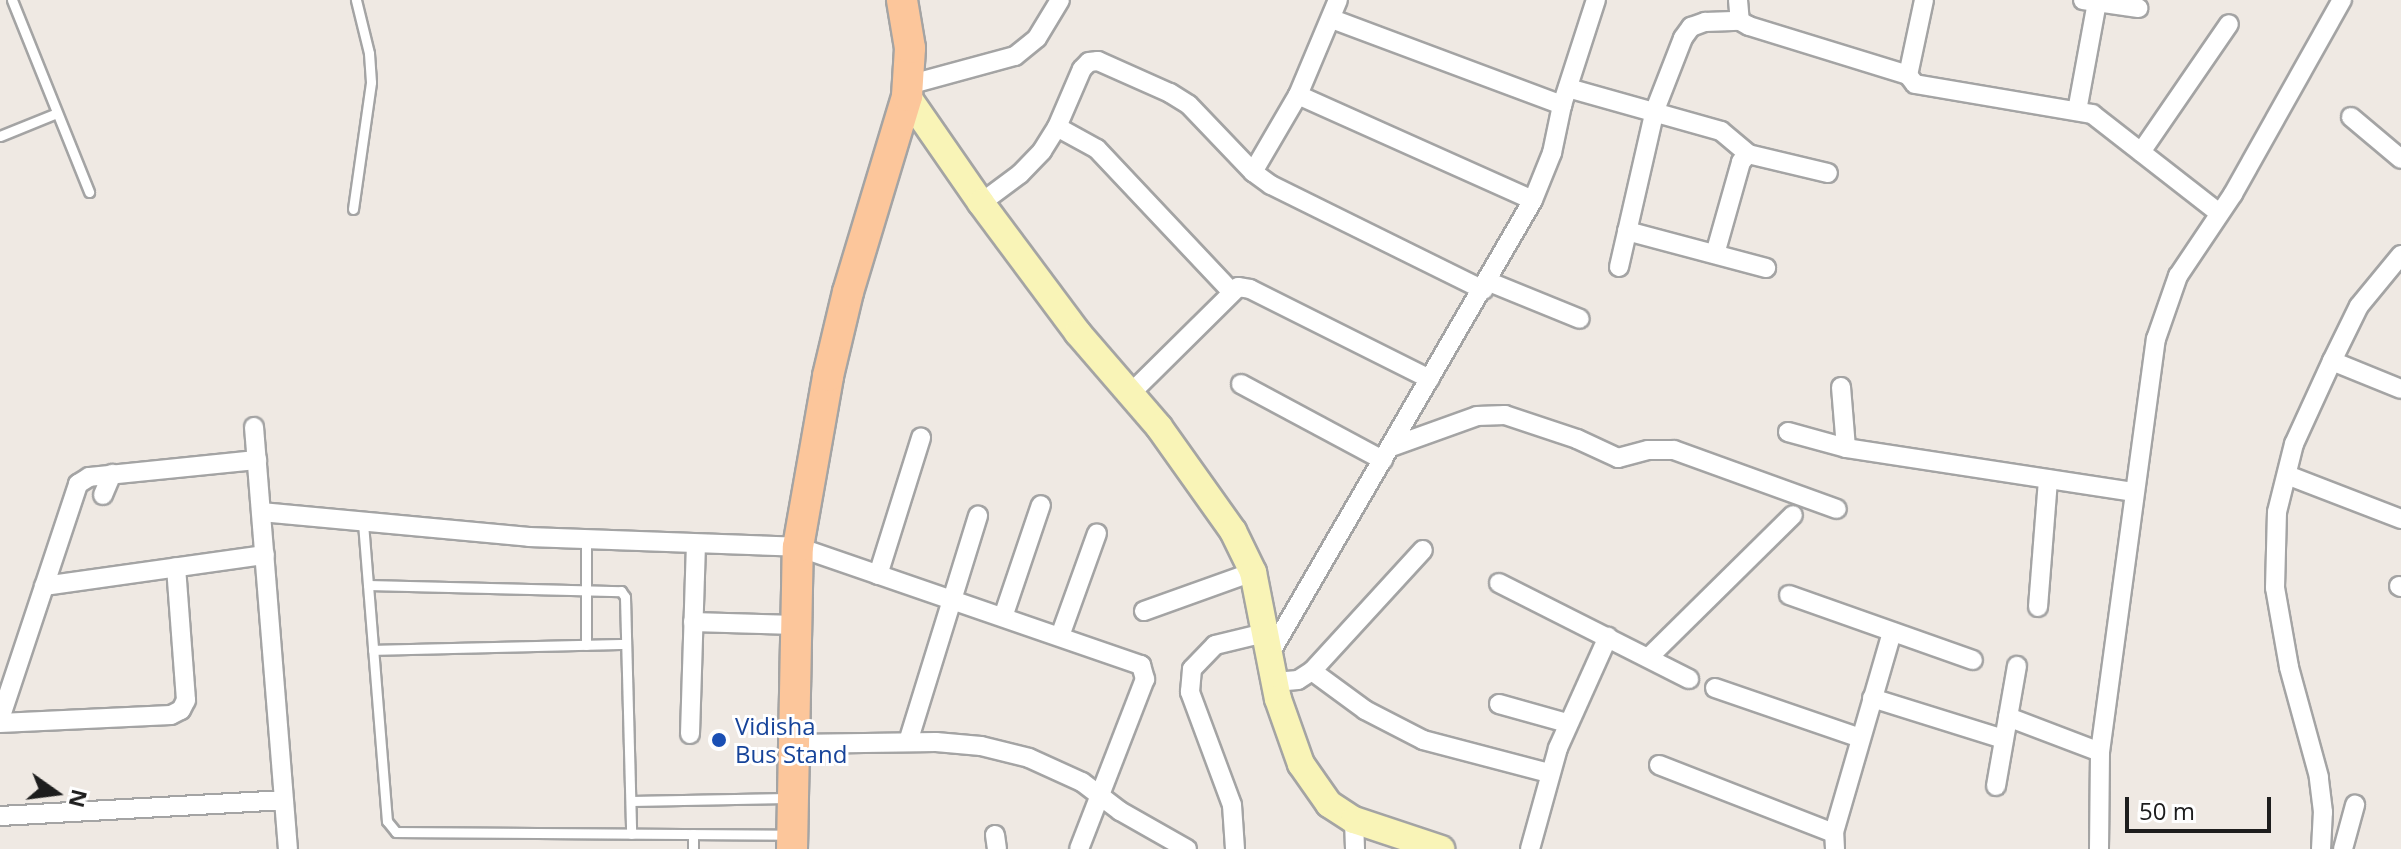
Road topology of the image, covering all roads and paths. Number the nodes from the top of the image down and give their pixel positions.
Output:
1 (12, 0) edge
2 (356, 0) edge
3 (902, 0) edge
4 (1060, 0) edge
5 (1338, 0) edge
6 (1596, 0) edge
7 (1738, 0) edge
8 (1924, 0) edge
9 (2342, 0) edge
10 (2090, 1) edge
11 (2138, 8) dead end
12 (1332, 19) junction
13 (1740, 21) junction
14 (2229, 24) dead end
15 (1908, 75) junction
16 (907, 91) junction
17 (1298, 95) junction
18 (1565, 97) junction
19 (1655, 110) junction
20 (2077, 111) junction
21 (57, 113) junction
22 (2351, 117) dead end
23 (1057, 127) junction
24 (0, 136) edge
25 (2141, 152) junction
26 (1748, 154) junction
27 (2401, 159) edge
28 (1253, 172) junction
29 (1828, 173) dead end
30 (89, 192) dead end
31 (1533, 200) junction
32 (981, 203) junction
33 (353, 209) dead end
34 (2218, 212) junction
35 (1627, 231) junction
36 (1715, 254) junction
37 (2401, 255) edge
38 (1619, 267) dead end
39 (1766, 268) dead end
40 (1485, 286) junction
41 (1231, 291) junction
42 (1580, 319) dead end
43 (2332, 361) junction
44 (1430, 379) junction
45 (1241, 384) dead end
46 (1841, 387) dead end
47 (2401, 389) edge
48 (1130, 394) junction
49 (254, 427) dead end
50 (1788, 432) dead end
51 (921, 438) dead end
52 (1846, 448) junction
53 (1387, 454) junction
54 (257, 460) junction
55 (112, 474) junction
56 (2287, 475) junction
57 (2048, 479) junction
58 (2134, 492) junction
59 (103, 495) dead end
60 (1041, 505) dead end
61 (1837, 509) dead end
62 (261, 512) junction
63 (1793, 515) dead end
64 (978, 516) dead end
65 (2401, 519) edge
66 (363, 523) junction
67 (1097, 533) dead end
68 (586, 540) junction
69 (696, 545) junction
70 (798, 547) junction
71 (1423, 550) dead end
72 (265, 555) junction
73 (176, 567) junction
74 (1253, 572) junction
75 (878, 575) junction
76 (1499, 583) dead end
77 (368, 585) junction
78 (44, 586) junction
79 (586, 587) junction
80 (1789, 595) dead end
81 (950, 599) junction
82 (2038, 607) dead end
83 (1144, 611) dead end
84 (1003, 617) junction
85 (693, 622) junction
86 (795, 625) junction
87 (1892, 632) junction
88 (1060, 636) junction
89 (1608, 637) junction
90 (626, 644) junction
91 (1267, 644) junction
92 (586, 645) junction
93 (373, 650) junction
94 (1649, 657) junction
95 (1973, 660) dead end
96 (2017, 666) dead end
97 (8, 669) edge
98 (1312, 671) junction
99 (1689, 679) dead end
100 (1275, 682) junction
101 (1715, 688) dead end
102 (1872, 698) junction
103 (1499, 704) dead end
104 (2008, 717) junction
105 (0, 721) edge
106 (1567, 723) junction
107 (690, 734) dead end
108 (1860, 738) junction
109 (2004, 739) junction
110 (908, 742) junction
111 (793, 744) junction
112 (2100, 752) junction
113 (1659, 765) dead end
114 (1549, 773) junction
115 (1996, 786) dead end
116 (1102, 797) junction
117 (793, 798) junction
118 (284, 800) junction
119 (631, 801) junction
120 (2355, 805) dead end
121 (0, 816) edge
122 (1354, 820) junction
123 (631, 834) junction
124 (693, 834) junction
125 (1834, 841) edge
126 (792, 842) edge
127 (288, 849) edge
128 (693, 849) edge
129 (1079, 849) edge
130 (1187, 849) edge
131 (1235, 849) edge
132 (1355, 849) edge
133 (1441, 849) edge
134 (1530, 849) edge
135 (2099, 849) edge
136 (2321, 849) edge
137 (2343, 849) edge

1 - 21 lane
2 - 33 lane
3 - 16 main road
4 - 16 street
5 - 12 street
6 - 18 street
7 - 13 street
8 - 15 street
9 - 34 street
10 - 11 street
10 - 20 street
12 - 17 street
12 - 18 street
13 - 15 street
13 - 19 street
14 - 25 street
15 - 20 street
16 - 32 main road
16 - 70 main road
17 - 28 street
17 - 31 street
18 - 19 street
18 - 31 street
19 - 26 street
19 - 35 street
20 - 25 street
21 - 24 lane
21 - 30 lane
22 - 27 street
23 - 28 street
23 - 32 street
23 - 41 street
25 - 34 street
26 - 29 street
26 - 36 street
28 - 40 street
31 - 40 street
32 - 48 main road
34 - 58 street
35 - 36 street
35 - 38 street
36 - 39 street
37 - 43 street
40 - 42 street
40 - 44 street
41 - 44 street
41 - 48 street
43 - 47 street
43 - 56 street
44 - 53 street
45 - 53 street
46 - 52 street
48 - 74 main road
49 - 54 street
50 - 52 street
51 - 75 street
52 - 57 street
53 - 61 street
53 - 91 street
54 - 55 street
54 - 62 street
55 - 59 street
55 - 78 street
56 - 65 street
56 - 136 street
57 - 58 street
57 - 82 street
58 - 112 street
60 - 84 street
62 - 66 street
62 - 72 street
63 - 94 street
64 - 81 street
66 - 68 street
66 - 77 lane
67 - 88 street
68 - 69 street
68 - 79 lane
69 - 70 street
69 - 85 street
70 - 75 street
70 - 86 main road
71 - 98 street
72 - 73 street
72 - 118 street
73 - 78 street
73 - 105 street
74 - 83 street
74 - 91 main road
75 - 81 street
76 - 89 street
77 - 79 lane
77 - 93 lane
78 - 97 street
79 - 90 lane
79 - 92 lane
80 - 87 street
81 - 84 street
81 - 110 street
84 - 88 street
85 - 86 street
85 - 107 street
86 - 111 main road
87 - 95 street
87 - 102 street
88 - 116 street
89 - 94 street
89 - 106 street
90 - 92 lane
90 - 119 lane
91 - 100 main road
91 - 131 street
92 - 93 lane
93 - 123 lane
94 - 99 street
96 - 104 street
97 - 105 street
98 - 100 street
98 - 114 street
100 - 122 main road
101 - 108 street
102 - 108 street
102 - 109 street
103 - 106 street
104 - 109 street
104 - 112 street
106 - 114 street
108 - 125 street
109 - 115 street
110 - 111 street
110 - 116 street
111 - 117 main road
112 - 135 street
113 - 125 street
114 - 134 street
116 - 129 street
116 - 130 street
117 - 119 lane
117 - 126 main road
118 - 121 street
118 - 127 street
119 - 123 lane
120 - 137 street
122 - 132 street
122 - 133 main road
123 - 124 lane
124 - 126 lane
124 - 128 lane

